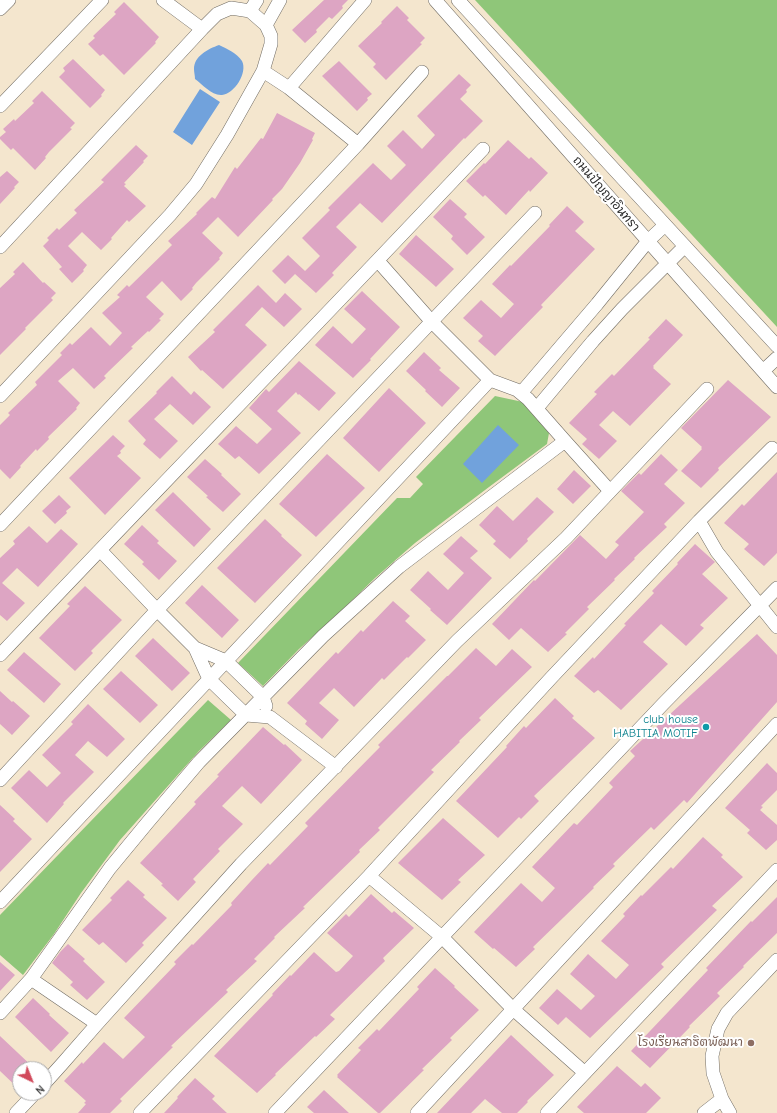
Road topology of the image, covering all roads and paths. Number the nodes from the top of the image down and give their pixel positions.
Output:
1 (9, 0) edge
2 (102, 0) edge
3 (163, 0) edge
4 (280, 0) edge
5 (365, 0) edge
6 (435, 0) edge
7 (458, 0) edge
8 (253, 6) edge
9 (0, 9) edge
10 (266, 25) junction
11 (202, 28) junction
12 (263, 71) junction
13 (422, 72) dead end
14 (289, 88) junction
15 (0, 106) edge
16 (358, 144) junction
17 (483, 149) dead end
18 (535, 213) dead end
19 (665, 225) junction
20 (648, 241) junction
21 (685, 246) junction
22 (0, 247) edge
23 (378, 261) junction
24 (667, 263) junction
25 (432, 322) junction
26 (576, 328) junction
27 (593, 341) junction
28 (777, 346) edge
29 (777, 358) edge
30 (763, 371) junction
31 (490, 380) junction
32 (776, 383) edge
33 (707, 389) dead end
34 (521, 393) junction
35 (0, 396) edge
36 (537, 408) junction
37 (565, 441) junction
38 (772, 448) dead end
39 (610, 491) junction
40 (699, 521) junction
41 (0, 525) edge
42 (100, 550) junction
43 (777, 588) edge
44 (760, 605) junction
45 (157, 610) junction
46 (777, 627) edge
47 (195, 648) junction
48 (0, 655) edge
49 (226, 661) junction
50 (209, 679) junction
51 (263, 697) junction
52 (246, 715) junction
53 (270, 717) junction
54 (777, 724) edge
55 (336, 767) junction
56 (0, 780) edge
57 (777, 870) edge
58 (369, 876) junction
59 (0, 902) edge
60 (442, 937) junction
61 (777, 960) edge
62 (31, 979) junction
63 (513, 1009) junction
64 (0, 1014) edge
65 (96, 1024) junction
66 (585, 1073) junction
67 (52, 1075) edge
68 (722, 1099) junction
69 (27, 1101) edge
70 (16, 1113) edge
71 (140, 1113) edge
72 (275, 1113) edge
73 (417, 1113) edge
74 (547, 1113) edge
75 (704, 1113) edge
76 (730, 1113) edge

1 - 9 street
2 - 15 street
3 - 11 street
4 - 10 street
5 - 14 street
6 - 20 street, ถนนปัญญาอินทรา
7 - 19 street, ถนนปัญญาอินทรา
8 - 10 street
8 - 11 street
10 - 12 street
11 - 22 street
12 - 14 street
12 - 35 street
13 - 16 street
14 - 16 street
16 - 41 street
17 - 23 street
18 - 25 street
19 - 20 street
19 - 21 street, ถนนปัญญาอินทรา
20 - 24 street, ถนนปัญญาอินทรา
20 - 26 street
21 - 24 street
21 - 28 street, ถนนปัญญาอินทรา
23 - 25 street
23 - 42 street
24 - 27 street
24 - 30 street, ถนนปัญญาอินทรา
25 - 31 street
25 - 45 street
26 - 27 street
26 - 34 street
27 - 36 street
29 - 30 street
30 - 32 street, ถนนปัญญาอินทรา
31 - 34 street
31 - 49 street
33 - 39 street
34 - 36 street
36 - 37 street
37 - 39 street
37 - 51 street
38 - 40 street
39 - 55 street
40 - 44 street
40 - 58 street
42 - 45 street
42 - 48 street
43 - 44 street
44 - 46 street
44 - 60 street
45 - 47 street
45 - 56 street
47 - 49 street
47 - 50 street
49 - 50 street
49 - 51 street
50 - 52 street
50 - 59 street
51 - 52 street
51 - 53 street
52 - 53 street
52 - 62 street
53 - 55 street
54 - 63 street
55 - 65 street
57 - 66 street
58 - 60 street
58 - 71 street
60 - 63 street
60 - 72 street
61 - 68 street
62 - 64 street
62 - 65 street
63 - 66 street
63 - 73 street
65 - 67 street
66 - 74 street
68 - 75 street
68 - 76 street
69 - 70 street

